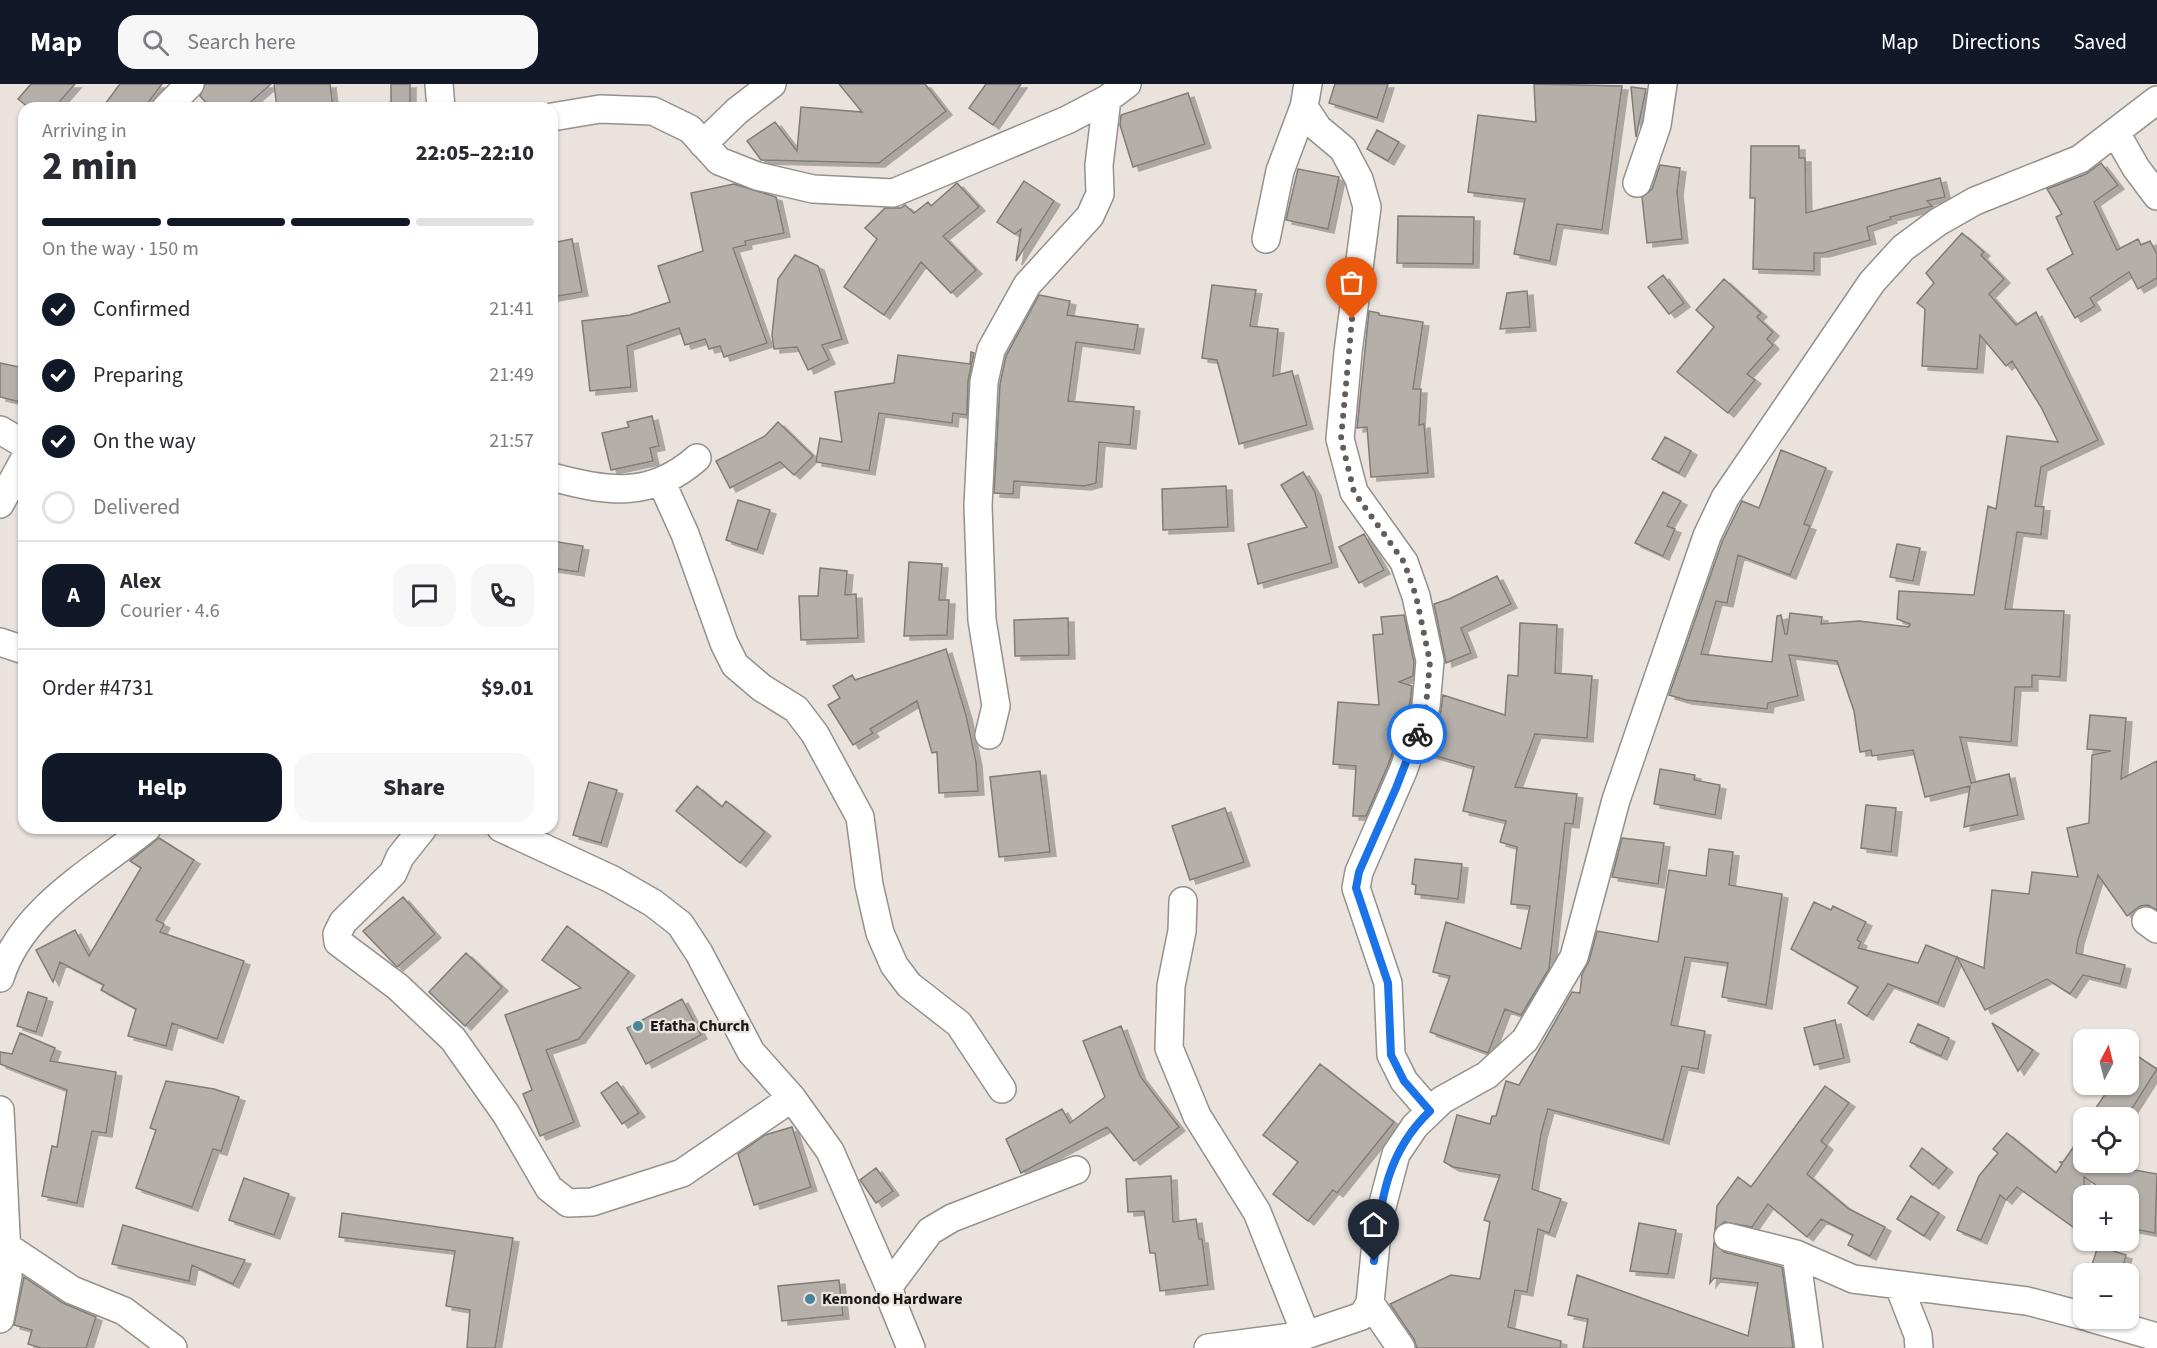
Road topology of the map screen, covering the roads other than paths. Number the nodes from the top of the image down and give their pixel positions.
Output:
1 (190, 84) edge
2 (439, 84) edge
3 (772, 84) edge
4 (1664, 84) edge
5 (1117, 92) edge
6 (1306, 96) edge
7 (2157, 100) edge
8 (172, 102) edge
9 (440, 102) edge
10 (558, 116) edge
11 (2116, 133) junction
12 (703, 144) junction
13 (1637, 183) dead end
14 (2157, 196) edge
15 (1266, 239) dead end
16 (0, 430) edge
17 (18, 440) edge
18 (697, 458) dead end
19 (18, 471) edge
20 (558, 478) edge
21 (661, 481) junction
22 (0, 504) edge
23 (0, 642) edge
24 (18, 648) edge
25 (989, 735) dead end
26 (139, 834) edge
27 (418, 834) edge
28 (514, 834) edge
29 (1184, 901) dead end
30 (0, 978) edge
31 (1002, 1089) dead end
32 (792, 1098) junction
33 (0, 1110) edge
34 (1430, 1111) junction
35 (1076, 1170) dead end
36 (1728, 1237) dead end
37 (6, 1246) junction
38 (1796, 1254) junction
39 (889, 1286) junction
40 (1899, 1286) junction
41 (1370, 1303) junction
42 (2073, 1313) edge
43 (0, 1319) edge
44 (2129, 1329) edge
45 (1306, 1335) junction
46 (2157, 1337) edge
47 (173, 1348) edge
48 (910, 1348) edge
49 (1208, 1348) edge
50 (1215, 1348) edge
51 (1401, 1348) edge
52 (1809, 1348) edge
53 (1919, 1348) edge

1 - 8 street
2 - 9 street
3 - 12 street
4 - 13 street
5 - 12 street
5 - 25 street
6 - 15 street
6 - 34 street
7 - 11 street
10 - 12 street
11 - 14 street
11 - 34 street
16 - 17 street
18 - 21 street
19 - 22 street
20 - 21 street
21 - 31 street
23 - 24 street
26 - 30 street
27 - 32 street
28 - 32 street
29 - 45 street
32 - 39 street
33 - 37 street
34 - 41 street
35 - 39 street
36 - 38 street
37 - 43 street
37 - 47 street
38 - 40 street
38 - 52 street
39 - 48 street
40 - 42 street
40 - 53 street
41 - 45 street
41 - 51 street
44 - 46 street
45 - 50 street
49 - 50 street

